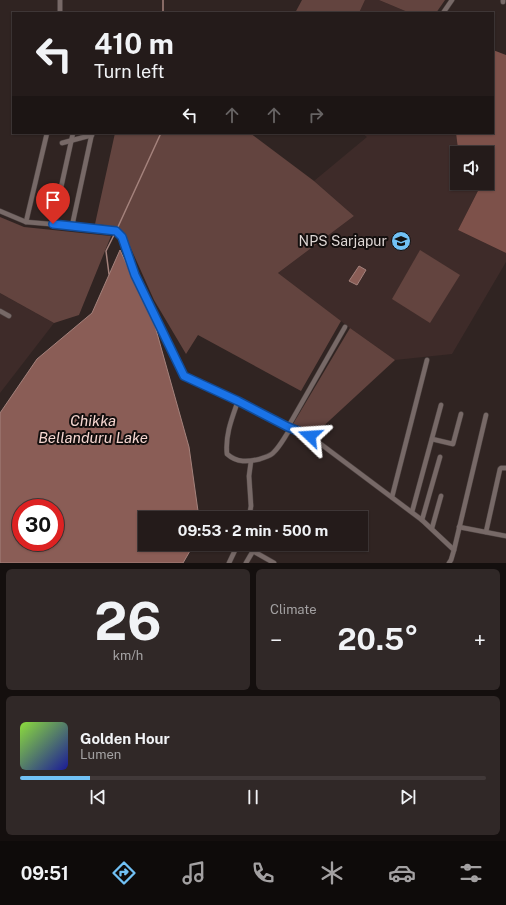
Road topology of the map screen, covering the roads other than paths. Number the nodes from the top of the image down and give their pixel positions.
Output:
1 (60, 0) edge
2 (452, 0) edge
3 (60, 12) edge
4 (444, 12) edge
5 (47, 134) edge
6 (73, 134) edge
7 (92, 134) edge
8 (71, 140) junction
9 (62, 143) dead end
10 (0, 211) edge
11 (26, 222) junction
12 (53, 224) junction
13 (72, 226) junction
14 (0, 311) edge
15 (9, 316) dead end
16 (345, 327) dead end
17 (427, 360) dead end
18 (238, 401) junction
19 (441, 405) dead end
20 (461, 414) dead end
21 (486, 415) dead end
22 (289, 428) junction
23 (432, 439) junction
24 (440, 457) dead end
25 (251, 461) junction
26 (506, 468) edge
27 (441, 496) dead end
28 (392, 497) junction
29 (250, 511) edge
30 (412, 512) junction
31 (422, 520) junction
32 (459, 527) junction
33 (432, 528) junction
34 (486, 532) junction
35 (506, 536) edge
36 (454, 550) junction
37 (235, 551) edge
38 (452, 562) edge
39 (229, 563) edge
40 (246, 563) edge
41 (274, 563) edge

1 - 3 street
2 - 4 street
5 - 11 street
6 - 8 street
7 - 8 street
7 - 13 street
8 - 9 street
8 - 12 street
10 - 11 street
11 - 12 street
12 - 13 street
13 - 18 street
14 - 15 street
16 - 22 street
17 - 28 street
18 - 22 street
18 - 25 street
19 - 23 street
20 - 23 street
21 - 32 street
22 - 25 street
22 - 28 street
23 - 30 street
24 - 31 street
25 - 29 street
26 - 34 street
27 - 33 street
28 - 30 street
30 - 31 street
31 - 33 street
32 - 34 street
32 - 36 street
33 - 36 street
34 - 35 street
36 - 38 street
37 - 39 street
40 - 41 street

